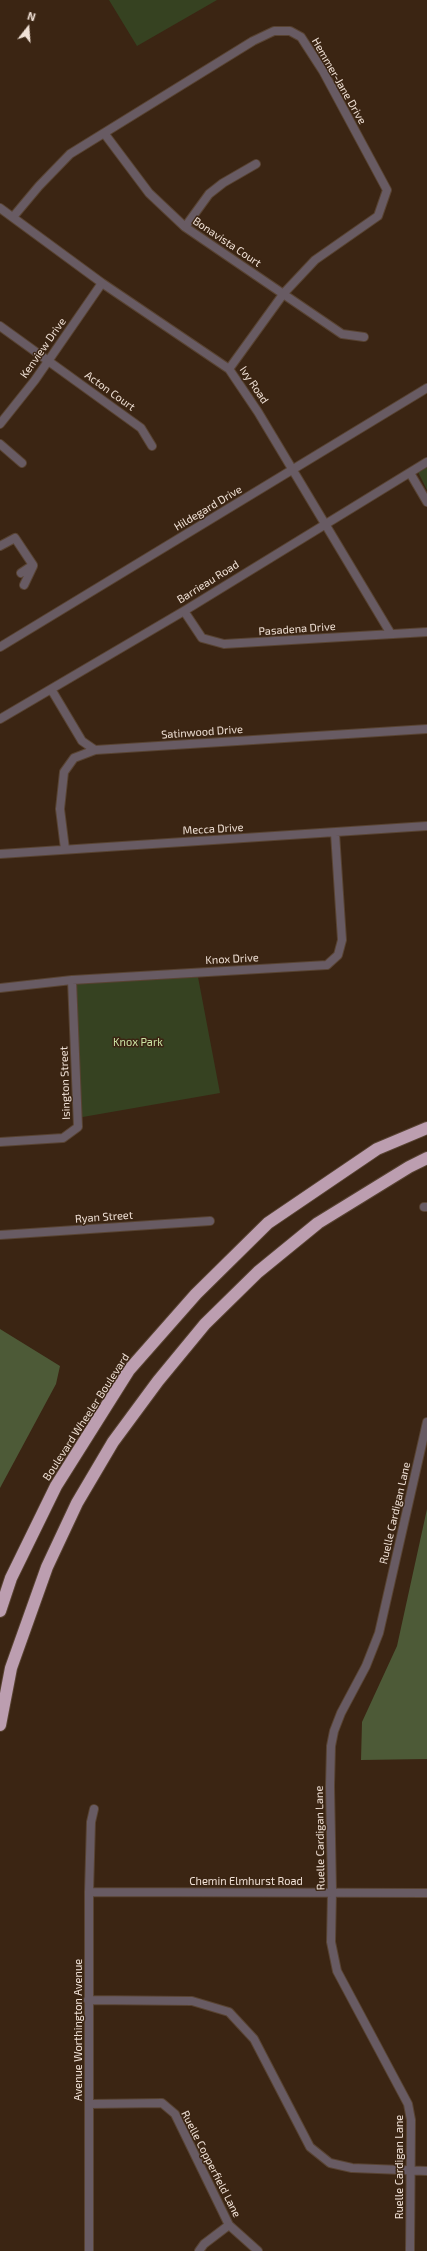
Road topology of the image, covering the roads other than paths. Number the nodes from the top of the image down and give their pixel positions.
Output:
1 (104, 133) junction
2 (256, 164) dead end
3 (0, 208) edge
4 (13, 217) junction
5 (186, 228) junction
6 (102, 282) junction
7 (284, 294) junction
8 (0, 326) edge
9 (364, 337) dead end
10 (48, 359) junction
11 (229, 369) junction
12 (427, 388) edge
13 (0, 424) edge
14 (0, 444) edge
15 (152, 446) dead end
16 (427, 462) edge
17 (22, 463) dead end
18 (292, 469) junction
19 (410, 473) junction
20 (427, 502) edge
21 (324, 524) junction
22 (0, 546) edge
23 (33, 565) junction
24 (21, 573) dead end
25 (24, 585) dead end
26 (184, 611) junction
27 (427, 632) edge
28 (391, 634) junction
29 (0, 647) edge
30 (51, 689) junction
31 (0, 719) edge
32 (427, 729) edge
33 (95, 750) junction
34 (427, 826) edge
35 (335, 833) junction
36 (64, 849) junction
37 (0, 854) edge
38 (72, 980) junction
39 (0, 988) edge
40 (427, 1120) edge
41 (427, 1128) edge
42 (0, 1142) edge
43 (377, 1149) junction
44 (427, 1159) edge
45 (210, 1221) dead end
46 (0, 1235) edge
47 (427, 1422) edge
48 (0, 1611) edge
49 (0, 1725) edge
50 (94, 1809) dead end
51 (332, 1891) junction
52 (89, 1892) junction
53 (427, 1893) edge
54 (88, 2000) junction
55 (89, 2104) junction
56 (411, 2170) junction
57 (427, 2171) edge
58 (229, 2225) junction
59 (89, 2251) edge
60 (199, 2251) edge
61 (258, 2251) edge
62 (410, 2251) edge

1 - 4 street, Hemmer-Jane Drive
1 - 5 street, Bonavista Court
1 - 7 street, Hemmer-Jane Drive
2 - 5 street
3 - 4 street, Ivy Road
4 - 6 street, Ivy Road
5 - 7 street, Bonavista Court
6 - 10 street, Kenview Drive
6 - 11 street, Ivy Road
7 - 9 street, Bonavista Court
7 - 11 street, Hemmer-Jane Drive
8 - 10 street, Acton Court
10 - 13 street, Kenview Drive
10 - 15 street, Acton Court
11 - 18 street, Ivy Road
12 - 18 street, Hildegard Drive
14 - 17 street
16 - 19 street, Barrieau Road
18 - 21 street, Ivy Road
18 - 29 street, Hildegard Drive
19 - 20 street
19 - 21 street, Barrieau Road
21 - 26 street, Barrieau Road
21 - 28 street, Ivy Road
22 - 23 street
23 - 24 street
23 - 25 street
26 - 28 street, Pasadena Drive
26 - 30 street, Barrieau Road
27 - 28 street, Pasadena Drive
30 - 31 street, Barrieau Road
30 - 33 street
32 - 33 street, Satinwood Drive
33 - 36 street, Satinwood Drive
34 - 35 street, Mecca Drive
35 - 36 street, Mecca Drive
35 - 38 street, Knox Drive
36 - 37 street, Mecca Drive
38 - 39 street, Knox Drive
38 - 42 street, Isington Street
40 - 43 highway
41 - 43 highway, Boulevard Wheeler Boulevard
43 - 48 highway, Boulevard Wheeler Boulevard
44 - 49 highway
45 - 46 street, Ryan Street
47 - 51 street, Ruelle Cardigan Lane
50 - 52 street, Avenue Worthington Avenue
51 - 52 street, Chemin Elmhurst Road
51 - 53 street, Chemin Elmhurst Road
51 - 56 street, Ruelle Cardigan Lane
52 - 54 street, Avenue Worthington Avenue
54 - 55 street, Avenue Worthington Avenue
54 - 56 street
55 - 58 street, Ruelle Copperfield Lane
55 - 59 street, Avenue Worthington Avenue
56 - 57 street
56 - 62 street, Ruelle Cardigan Lane
58 - 60 street
58 - 61 street, Ruelle Copperfield Lane

